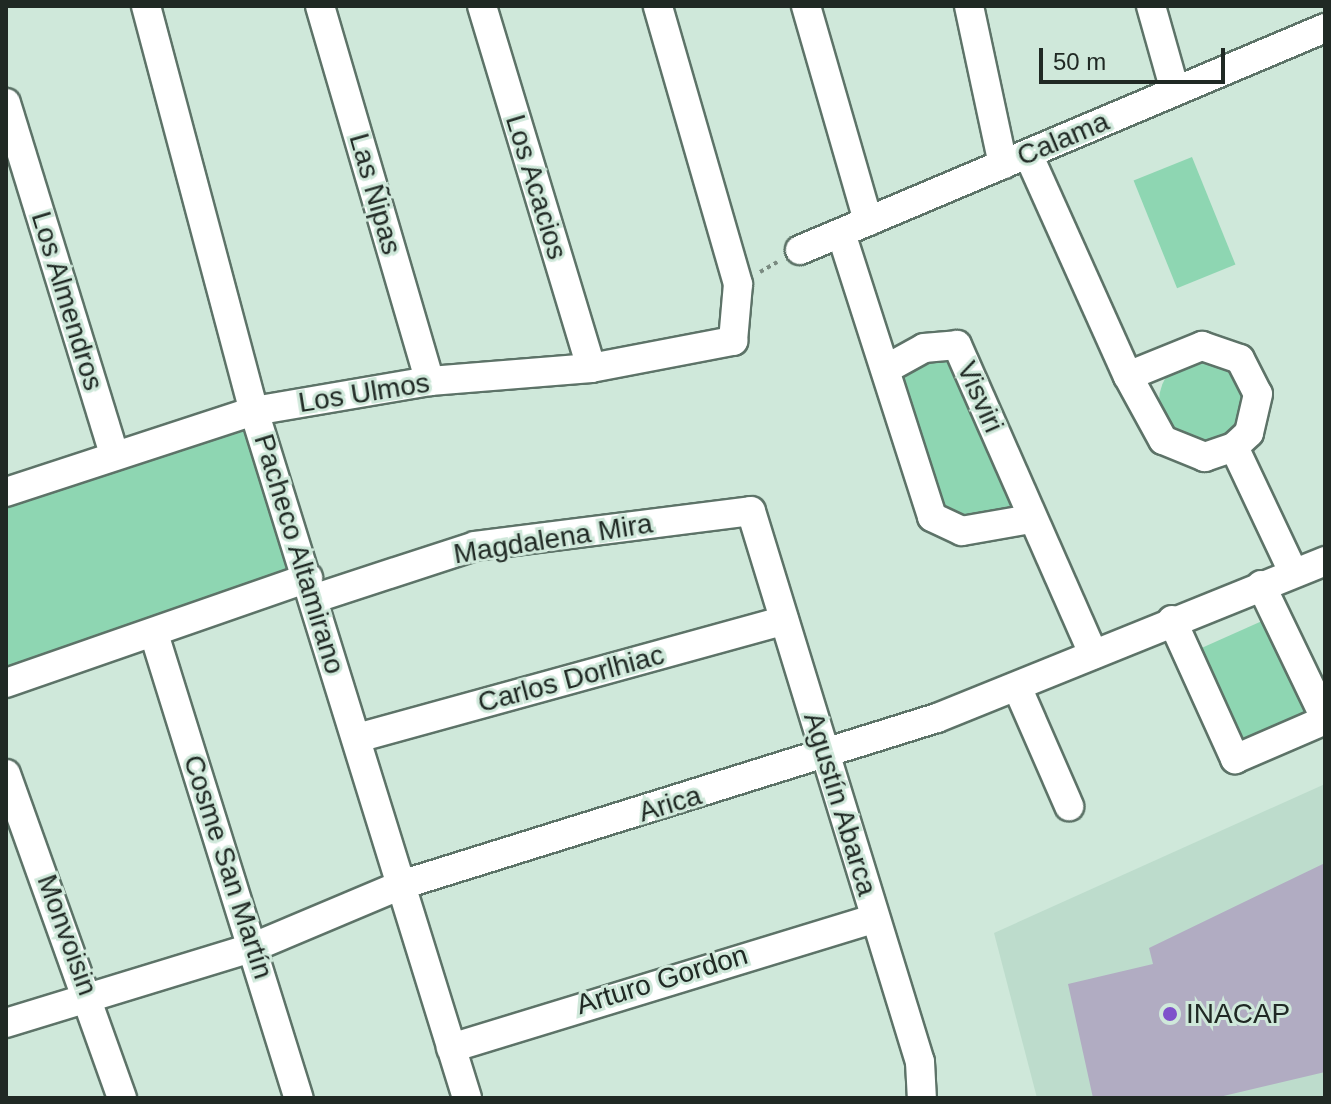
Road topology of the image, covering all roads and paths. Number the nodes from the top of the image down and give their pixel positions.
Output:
1 (146, 6) edge
2 (320, 6) edge
3 (482, 6) edge
4 (658, 6) edge
5 (806, 6) edge
6 (969, 6) edge
7 (1151, 6) edge
8 (1325, 28) edge
9 (1175, 91) junction
10 (6, 103) edge
11 (1016, 159) junction
12 (868, 221) junction
13 (841, 233) junction
14 (800, 250) joint
15 (738, 284) junction
16 (591, 368) junction
17 (886, 369) junction
18 (1128, 376) junction
19 (430, 381) junction
20 (254, 411) junction
21 (1234, 447) junction
22 (114, 454) junction
23 (6, 492) edge
24 (751, 511) joint
25 (1031, 519) junction
26 (1325, 561) edge
27 (1293, 572) junction
28 (1261, 585) junction
29 (310, 589) junction
30 (784, 620) junction
31 (1172, 620) junction
32 (155, 637) junction
33 (1093, 654) junction
34 (6, 683) edge
35 (1018, 689) junction
36 (1325, 719) edge
37 (357, 738) junction
38 (824, 757) junction
39 (6, 774) edge
40 (1069, 806) dead end
41 (401, 885) junction
42 (875, 918) junction
43 (254, 947) junction
44 (90, 997) junction
45 (6, 1023) edge
46 (451, 1048) junction
47 (122, 1098) edge
48 (299, 1098) edge
49 (467, 1098) edge
50 (922, 1098) edge

1 - 20 street, Pacheco Altamirano
2 - 19 street, Las Ñipas
3 - 16 street, Los Acacios
4 - 15 street
5 - 12 street
6 - 11 street
7 - 9 street
8 - 9 street, Calama
9 - 11 street, Calama
10 - 22 street, Los Almendros
11 - 12 street, Calama
11 - 18 street
12 - 13 street, Calama
13 - 14 street, Calama
13 - 17 street
14 - 15 path
15 - 16 street, Los Ulmos
16 - 19 street, Los Ulmos
17 - 25 street
17 - 25 street, Visviri
18 - 21 street
18 - 21 street
19 - 20 street, Los Ulmos
20 - 22 street, Los Ulmos
20 - 29 street, Pacheco Altamirano
21 - 27 street
22 - 23 street, Los Ulmos
24 - 29 street, Magdalena Mira
24 - 30 street, Agustín Abarca
25 - 33 street, Visviri
26 - 27 street, Arica
27 - 28 street, Arica
28 - 31 street, Arica
28 - 36 street
29 - 32 street, Magdalena Mira
29 - 37 street, Pacheco Altamirano
30 - 37 street, Carlos Dorlhiac
30 - 38 street, Agustín Abarca
31 - 33 street, Arica
31 - 36 street
32 - 34 street, Magdalena Mira
32 - 43 street, Cosme San Martín
33 - 35 street, Arica
35 - 38 street, Arica
35 - 40 street
37 - 41 street, Pacheco Altamirano
38 - 41 street, Arica
38 - 42 street, Agustín Abarca
39 - 44 street, Monvoisin
41 - 43 street, Arica
41 - 46 street, Pacheco Altamirano
42 - 46 street, Arturo Gordon
42 - 50 street, Agustín Abarca
43 - 44 street, Arica
43 - 48 street, Cosme San Martín
44 - 45 street, Arica
44 - 47 street, Monvoisin
46 - 49 street, Pacheco Altamirano

